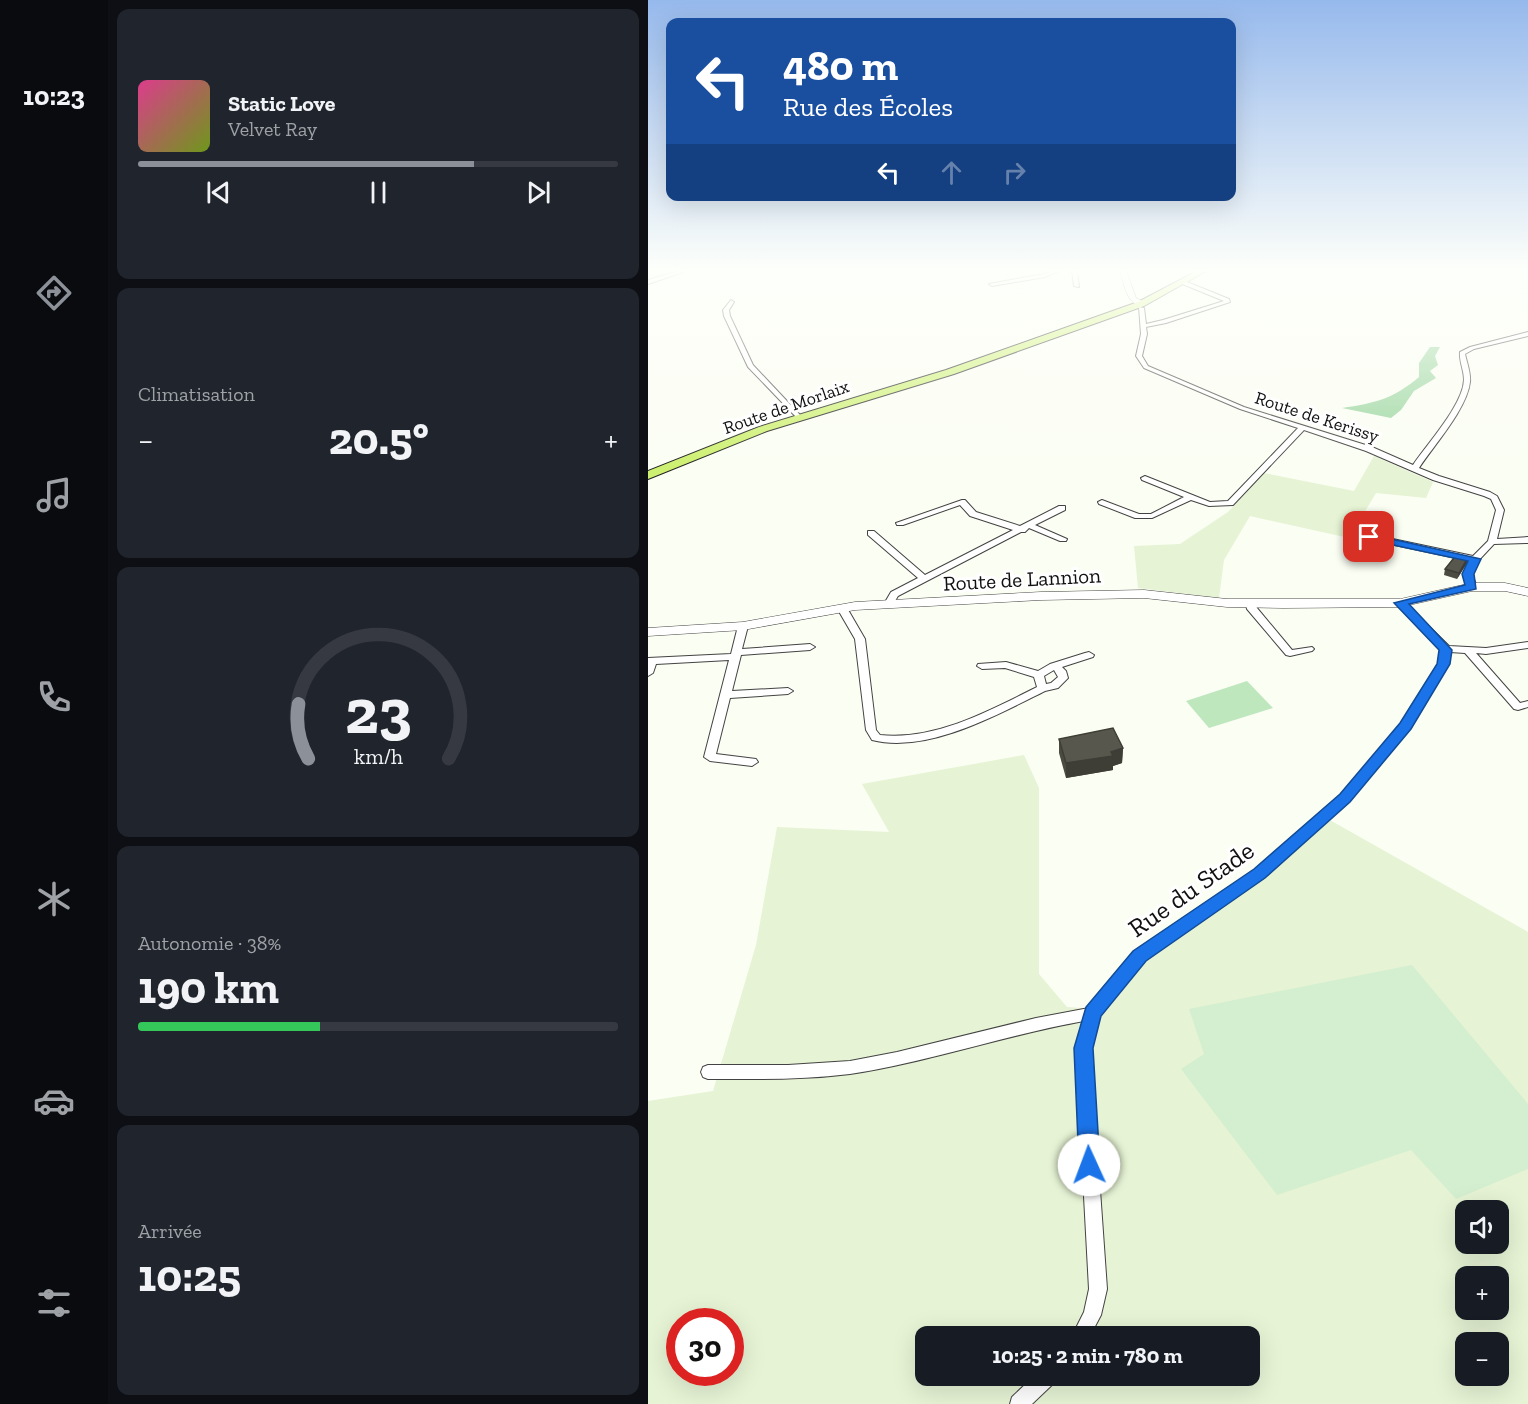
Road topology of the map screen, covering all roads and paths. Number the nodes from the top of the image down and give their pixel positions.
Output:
1 (735, 336) edge
2 (1056, 336) edge
3 (1142, 336) edge
4 (1522, 336) edge
5 (799, 417) junction
6 (1302, 428) junction
7 (1414, 469) junction
8 (648, 476) edge
9 (1145, 478) dead end
10 (1190, 497) junction
11 (1102, 502) dead end
12 (1062, 508) dead end
13 (900, 523) dead end
14 (1026, 528) junction
15 (872, 533) dead end
16 (1369, 537) dead end
17 (1063, 539) dead end
18 (1528, 540) edge
19 (1492, 542) junction
20 (1475, 559) junction
21 (921, 581) junction
22 (1472, 587) junction
23 (1528, 592) edge
24 (918, 603) junction
25 (1400, 603) junction
26 (890, 604) junction
27 (1251, 604) junction
28 (842, 608) junction
29 (743, 626) junction
30 (648, 632) edge
31 (1528, 645) edge
32 (810, 647) dead end
33 (1309, 649) dead end
34 (1446, 650) junction
35 (1469, 652) junction
36 (735, 654) junction
37 (1089, 655) dead end
38 (650, 661) edge
39 (982, 666) dead end
40 (1053, 666) junction
41 (648, 673) edge
42 (1039, 675) junction
43 (1042, 688) junction
44 (788, 691) dead end
45 (725, 695) junction
46 (1528, 704) edge
47 (752, 762) dead end
48 (1093, 1012) junction
49 (708, 1072) dead end
50 (1086, 1326) edge
51 (1037, 1386) edge
52 (1019, 1404) edge

1 - 5 street
2 - 5 main road, Route de Morlaix
3 - 6 street, Route de Kerissy
4 - 7 street
5 - 8 main road, Route de Morlaix
6 - 7 street, Route de Kerissy
6 - 10 street
7 - 19 street, Route de Kerissy
9 - 10 street
10 - 11 street
12 - 14 street
13 - 14 street
14 - 17 street
14 - 21 street
15 - 21 street
16 - 20 street
18 - 19 street
19 - 20 street
20 - 22 street
21 - 24 street
21 - 26 street
22 - 23 street, Route de Lannion
22 - 25 street, Route de Lannion
24 - 26 street, Route de Lannion
24 - 27 street, Route de Lannion
25 - 27 street, Route de Lannion
25 - 34 street
26 - 28 street, Route de Lannion
27 - 33 street
28 - 29 street, Route de Lannion
28 - 43 street
29 - 30 street, Route de Lannion
29 - 36 street
31 - 35 street
32 - 36 street
34 - 35 street
34 - 48 street, Rue du Stade
35 - 46 street
36 - 38 street
36 - 45 street
37 - 40 street
38 - 41 street
39 - 42 street
40 - 42 street
40 - 43 street
42 - 43 street
44 - 45 street
45 - 47 street
48 - 49 street
48 - 50 street, Rue du Stade
51 - 52 street

